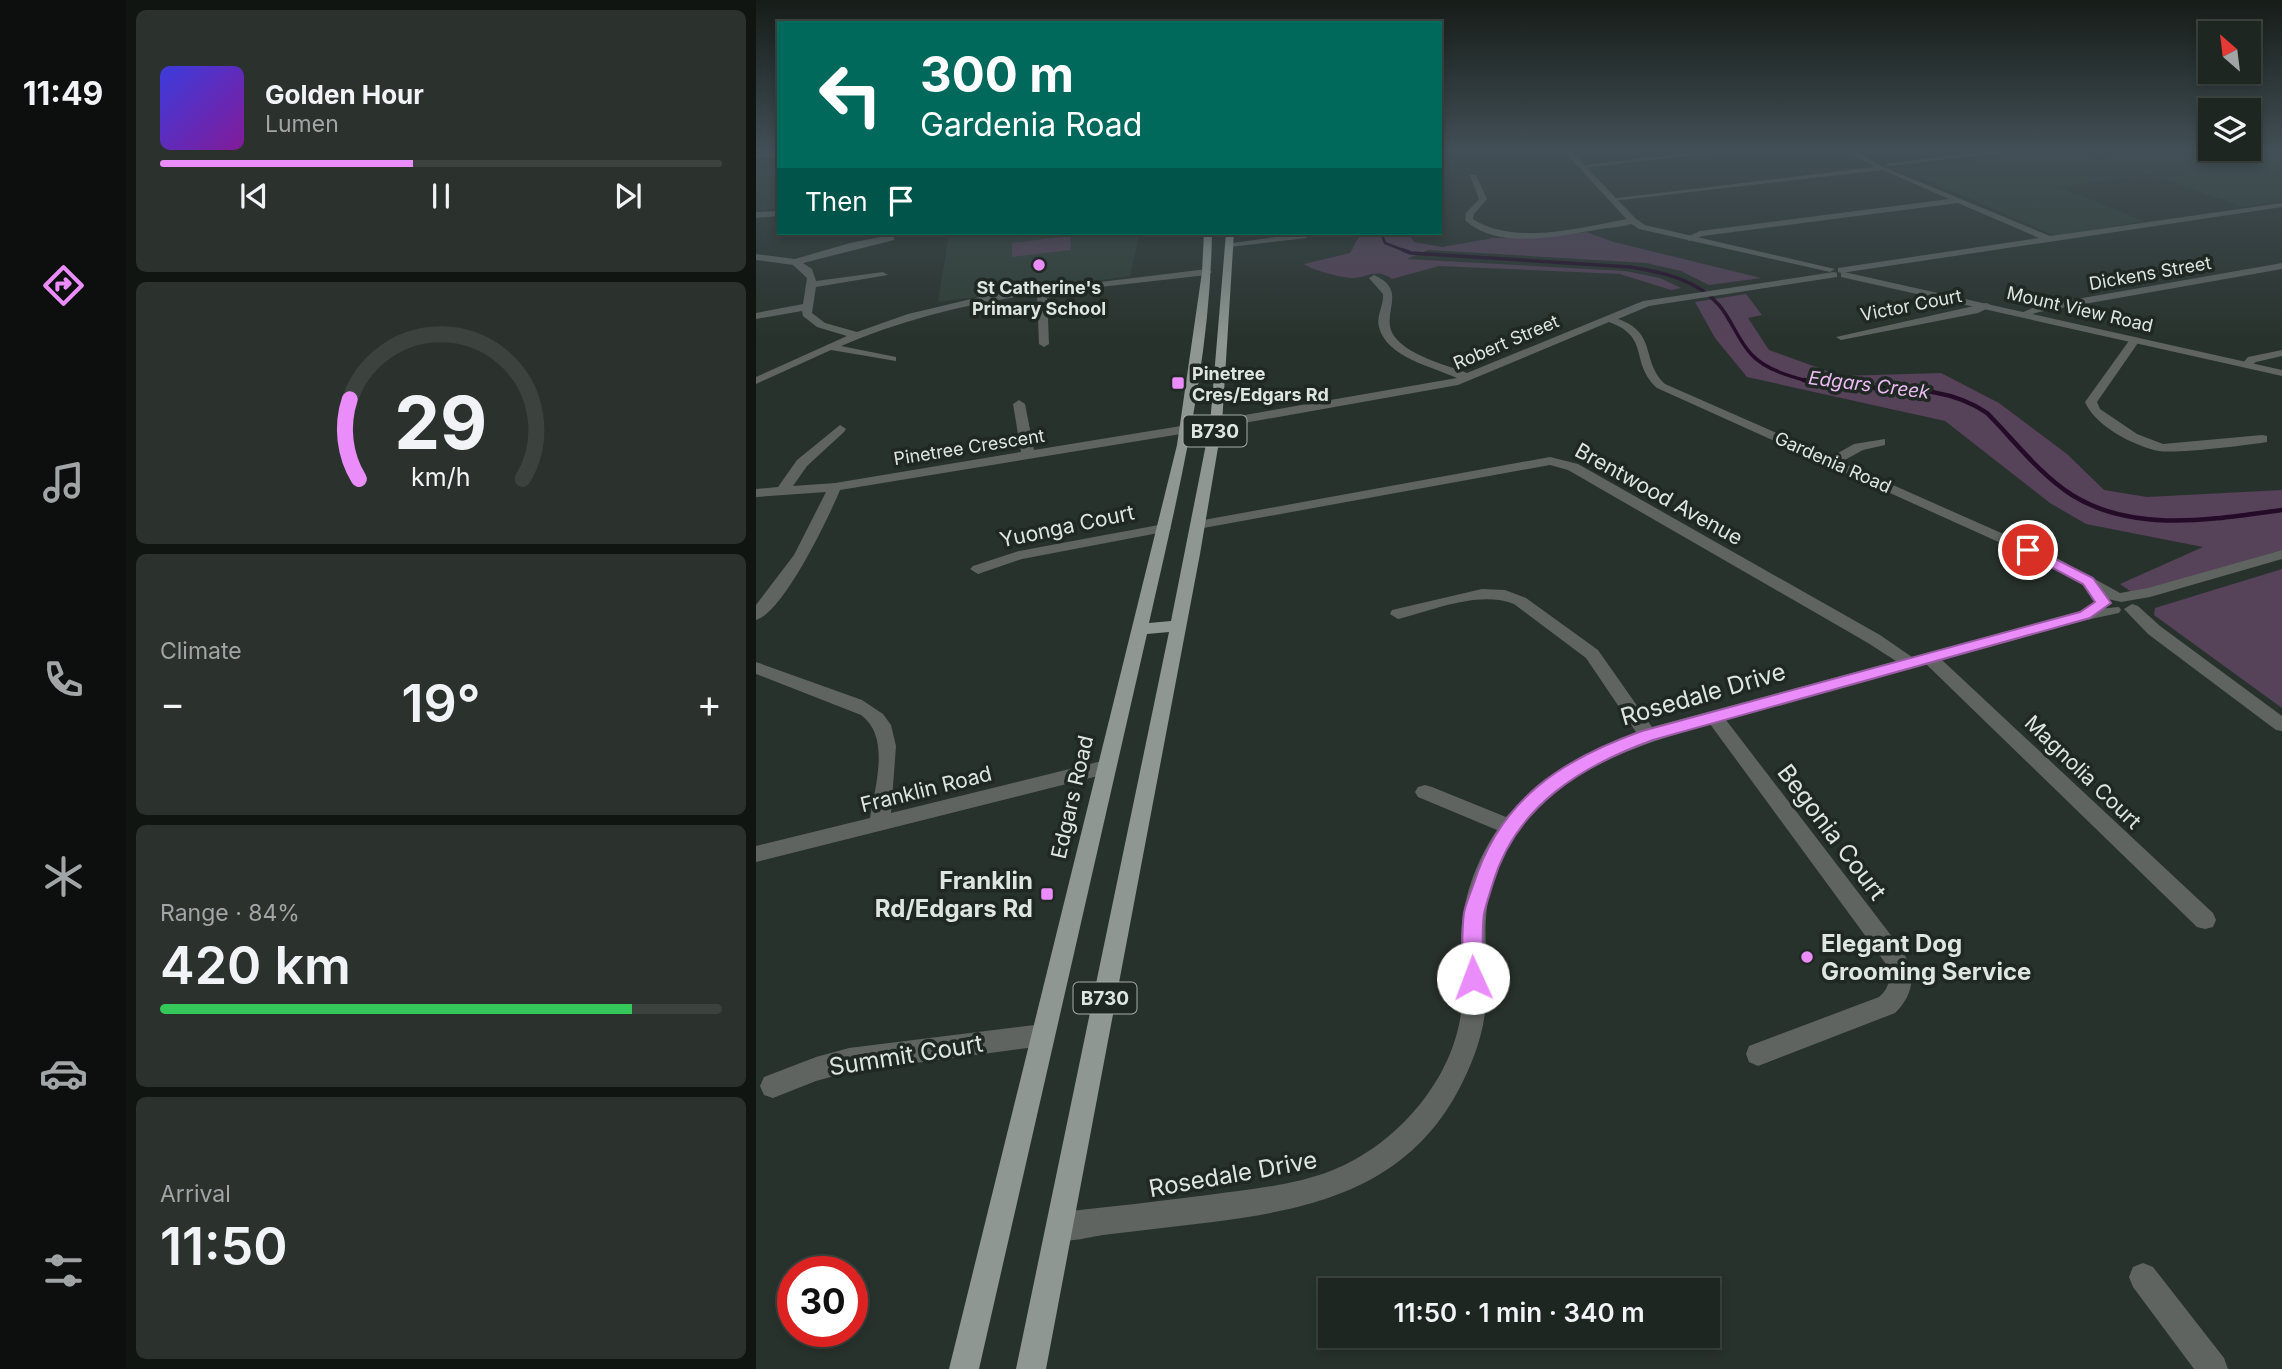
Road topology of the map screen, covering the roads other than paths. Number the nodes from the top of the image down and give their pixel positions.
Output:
1 (777, 213) edge
2 (1470, 213) edge
3 (1626, 213) edge
4 (1862, 213) edge
5 (1990, 213) edge
6 (2232, 213) edge
7 (756, 215) edge
8 (1633, 221) junction
9 (1208, 235) edge
10 (1230, 235) edge
11 (1304, 236) dead end
12 (891, 238) dead end
13 (1689, 238) junction
14 (2051, 240) junction
15 (1230, 244) junction
16 (756, 257) edge
17 (795, 262) junction
18 (2282, 267) edge
19 (1206, 272) junction
20 (1837, 272) junction
21 (883, 275) dead end
22 (1374, 278) dead end
23 (811, 285) junction
24 (1042, 293) junction
25 (1987, 306) junction
26 (806, 307) junction
27 (2024, 314) junction
28 (756, 316) edge
29 (1608, 318) junction
30 (857, 335) junction
31 (1223, 335) junction
32 (1842, 337) dead end
33 (1198, 338) junction
34 (2135, 340) junction
35 (1044, 344) dead end
36 (830, 347) junction
37 (2282, 353) edge
38 (892, 359) dead end
39 (2247, 365) junction
40 (2282, 373) edge
41 (1468, 378) junction
42 (756, 382) edge
43 (1019, 404) dead end
44 (1216, 424) junction
45 (840, 429) dead end
46 (1186, 429) junction
47 (2262, 439) dead end
48 (1880, 442) dead end
49 (1028, 456) junction
50 (1833, 461) junction
51 (835, 487) junction
52 (782, 492) junction
53 (756, 493) edge
54 (1198, 525) junction
55 (1164, 528) junction
56 (2282, 554) edge
57 (978, 569) dead end
58 (2114, 605) junction
59 (1398, 614) dead end
60 (756, 615) edge
61 (1178, 626) junction
62 (1139, 629) junction
63 (1920, 661) junction
64 (756, 668) edge
65 (1714, 717) junction
66 (2282, 725) edge
67 (1648, 735) junction
68 (1106, 767) junction
69 (1425, 792) dead end
70 (879, 824) junction
71 (1510, 827) junction
72 (756, 854) edge
73 (2205, 920) dead end
74 (1043, 1035) junction
75 (1758, 1054) dead end
76 (773, 1086) dead end
77 (1061, 1226) junction
78 (2143, 1277) dead end
79 (964, 1369) edge
80 (1031, 1369) edge
81 (2213, 1369) edge

1 - 7 street
2 - 8 street
3 - 8 street, Mount View Road
4 - 13 street
5 - 14 street
6 - 14 street, Robert Street
8 - 13 street, Mount View Road
9 - 19 main road, Edgars Road / B730
10 - 15 main road, B730
11 - 15 street
12 - 17 street
13 - 20 street, Mount View Road
14 - 20 street, Robert Street
15 - 31 main road, B730
16 - 17 street
17 - 23 street
18 - 27 street, Dickens Street
19 - 24 street
19 - 33 main road, Edgars Road / B730
20 - 25 street, Mount View Road
20 - 29 street, Robert Street
21 - 23 street
22 - 41 street
23 - 26 street
24 - 30 street
24 - 35 street
25 - 27 street, Mount View Road
25 - 32 street, Victor Court
26 - 28 street
26 - 30 street
27 - 34 street, Mount View Road
29 - 41 street, Robert Street
29 - 50 street, Gardenia Road
30 - 36 street
31 - 33 main road
31 - 44 main road, B730
33 - 46 main road, Edgars Road / B730
34 - 39 street, Mount View Road
34 - 47 street
36 - 38 street
36 - 42 street
37 - 39 street
39 - 40 street, Mount View Road
41 - 44 street, Robert Street
43 - 49 street
44 - 54 main road, B730
45 - 52 street
46 - 49 street, Pinetree Crescent
46 - 55 main road, Edgars Road / B730
48 - 50 street
49 - 51 street, Pinetree Crescent
50 - 58 street, Gardenia Road
51 - 52 street, Pinetree Crescent
51 - 60 street
52 - 53 street, Pinetree Crescent
54 - 61 main road, B730
54 - 63 street, Brentwood Avenue
55 - 57 street, Yuonga Court
55 - 62 main road, Edgars Road / B730
56 - 58 street, Rosedale Drive
58 - 63 street, Rosedale Drive
58 - 66 street, Gardenia Road
59 - 67 street
61 - 62 main road
61 - 77 main road, B730
62 - 68 main road, Edgars Road / B730
63 - 65 street, Rosedale Drive
63 - 73 street, Magnolia Court
64 - 70 street
65 - 67 street, Rosedale Drive
65 - 75 street, Begonia Court
67 - 71 street, Rosedale Drive
68 - 70 street, Franklin Road
68 - 74 main road, Edgars Road / B730
69 - 71 street
70 - 72 street, Franklin Road
71 - 77 street, Rosedale Drive
74 - 76 street, Summit Court
74 - 79 main road, Edgars Road / B730
77 - 80 main road, B730
78 - 81 street

